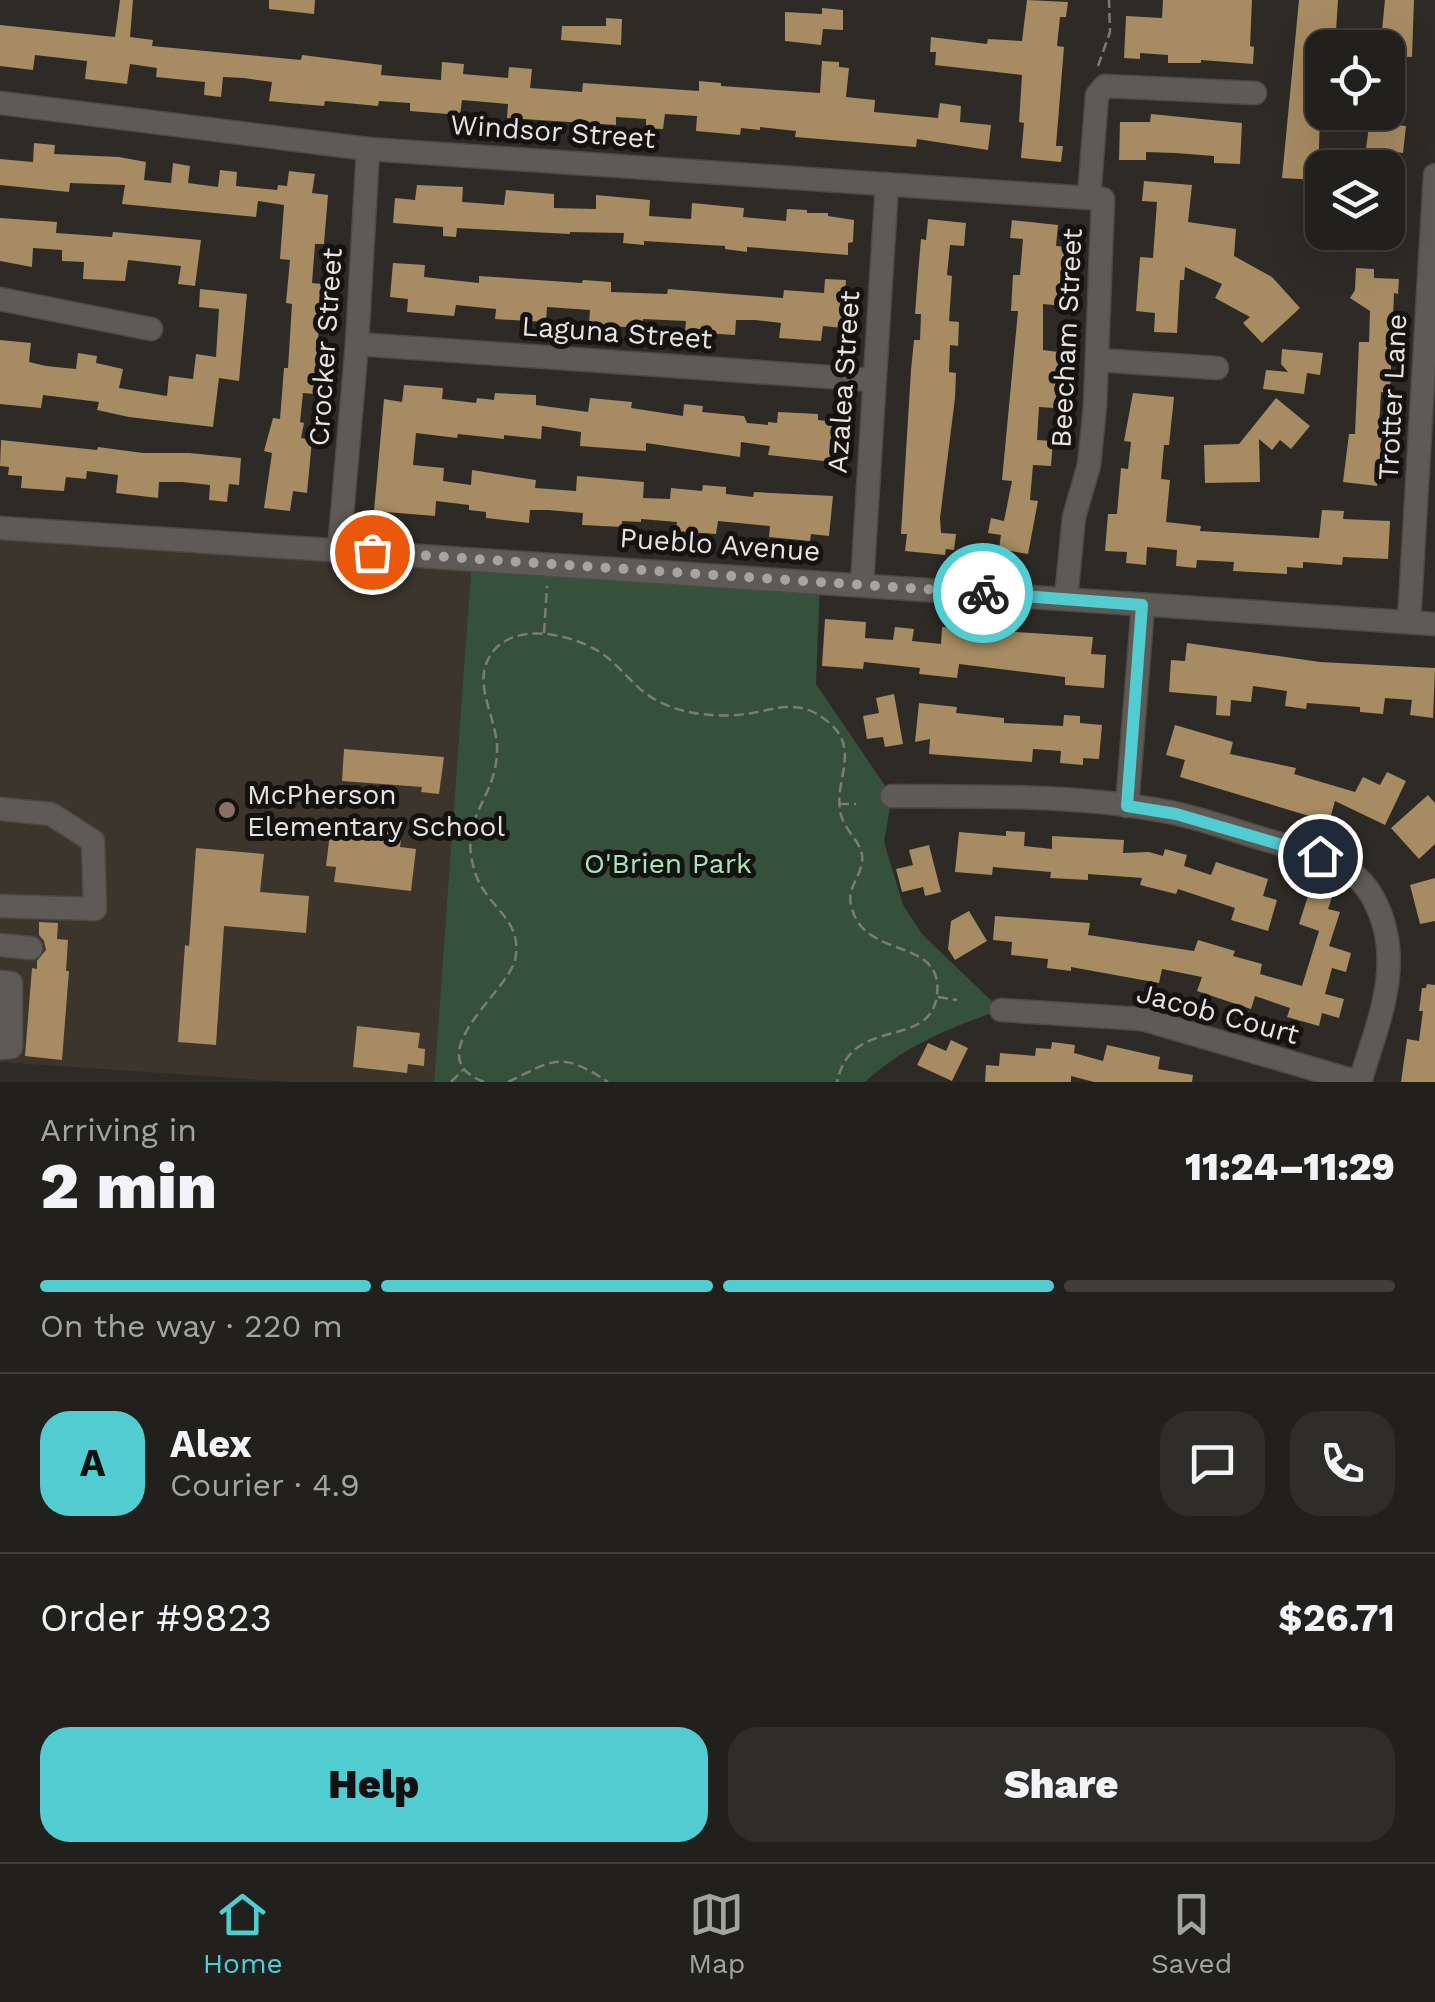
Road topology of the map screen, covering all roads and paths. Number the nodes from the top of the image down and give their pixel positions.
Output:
1 (1109, 0) edge
2 (1097, 67) dead end
3 (1255, 94) dead end
4 (0, 104) edge
5 (368, 149) junction
6 (1435, 175) edge
7 (887, 184) junction
8 (1096, 198) junction
9 (0, 300) edge
10 (151, 330) dead end
11 (358, 344) junction
12 (1098, 360) junction
13 (1217, 368) dead end
14 (873, 380) junction
15 (0, 528) edge
16 (339, 549) junction
17 (548, 584) dead end
18 (862, 584) junction
19 (1066, 598) junction
20 (1142, 605) junction
21 (1409, 622) junction
22 (1435, 624) edge
23 (544, 634) junction
24 (892, 796) dead end
25 (839, 804) junction
26 (856, 804) dead end
27 (1127, 806) junction
28 (0, 809) edge
29 (0, 906) edge
30 (0, 946) edge
31 (31, 948) dead end
32 (0, 982) edge
33 (937, 996) junction
34 (956, 1000) dead end
35 (1000, 1010) dead end
36 (0, 1048) edge
37 (464, 1068) junction
38 (451, 1082) edge
39 (484, 1082) edge
40 (508, 1082) edge
41 (608, 1082) edge
42 (837, 1082) edge
43 (1359, 1082) edge

1 - 2 path
3 - 8 street, Beecham Street
4 - 5 street, Windsor Street
5 - 7 street, Windsor Street
5 - 11 street, Crocker Street
6 - 21 street, Trotter Lane
7 - 8 street, Windsor Street
7 - 14 street, Azalea Street
8 - 12 street, Beecham Street
9 - 10 street
11 - 14 street, Laguna Street
11 - 16 street, Crocker Street
12 - 13 street
12 - 19 street, Beecham Street
14 - 18 street, Azalea Street
15 - 16 street, Pueblo Avenue
16 - 18 street, Pueblo Avenue
17 - 23 path
18 - 19 street, Pueblo Avenue
19 - 20 street, Pueblo Avenue
20 - 21 street, Pueblo Avenue
20 - 27 street
21 - 22 street, Pueblo Avenue
23 - 25 path
23 - 37 path
24 - 27 street
25 - 26 path
25 - 33 path
27 - 43 street
28 - 29 street
30 - 31 street
32 - 36 street
33 - 34 path
33 - 42 path
35 - 43 street, Jacob Court
37 - 38 path
37 - 39 path
40 - 41 path

